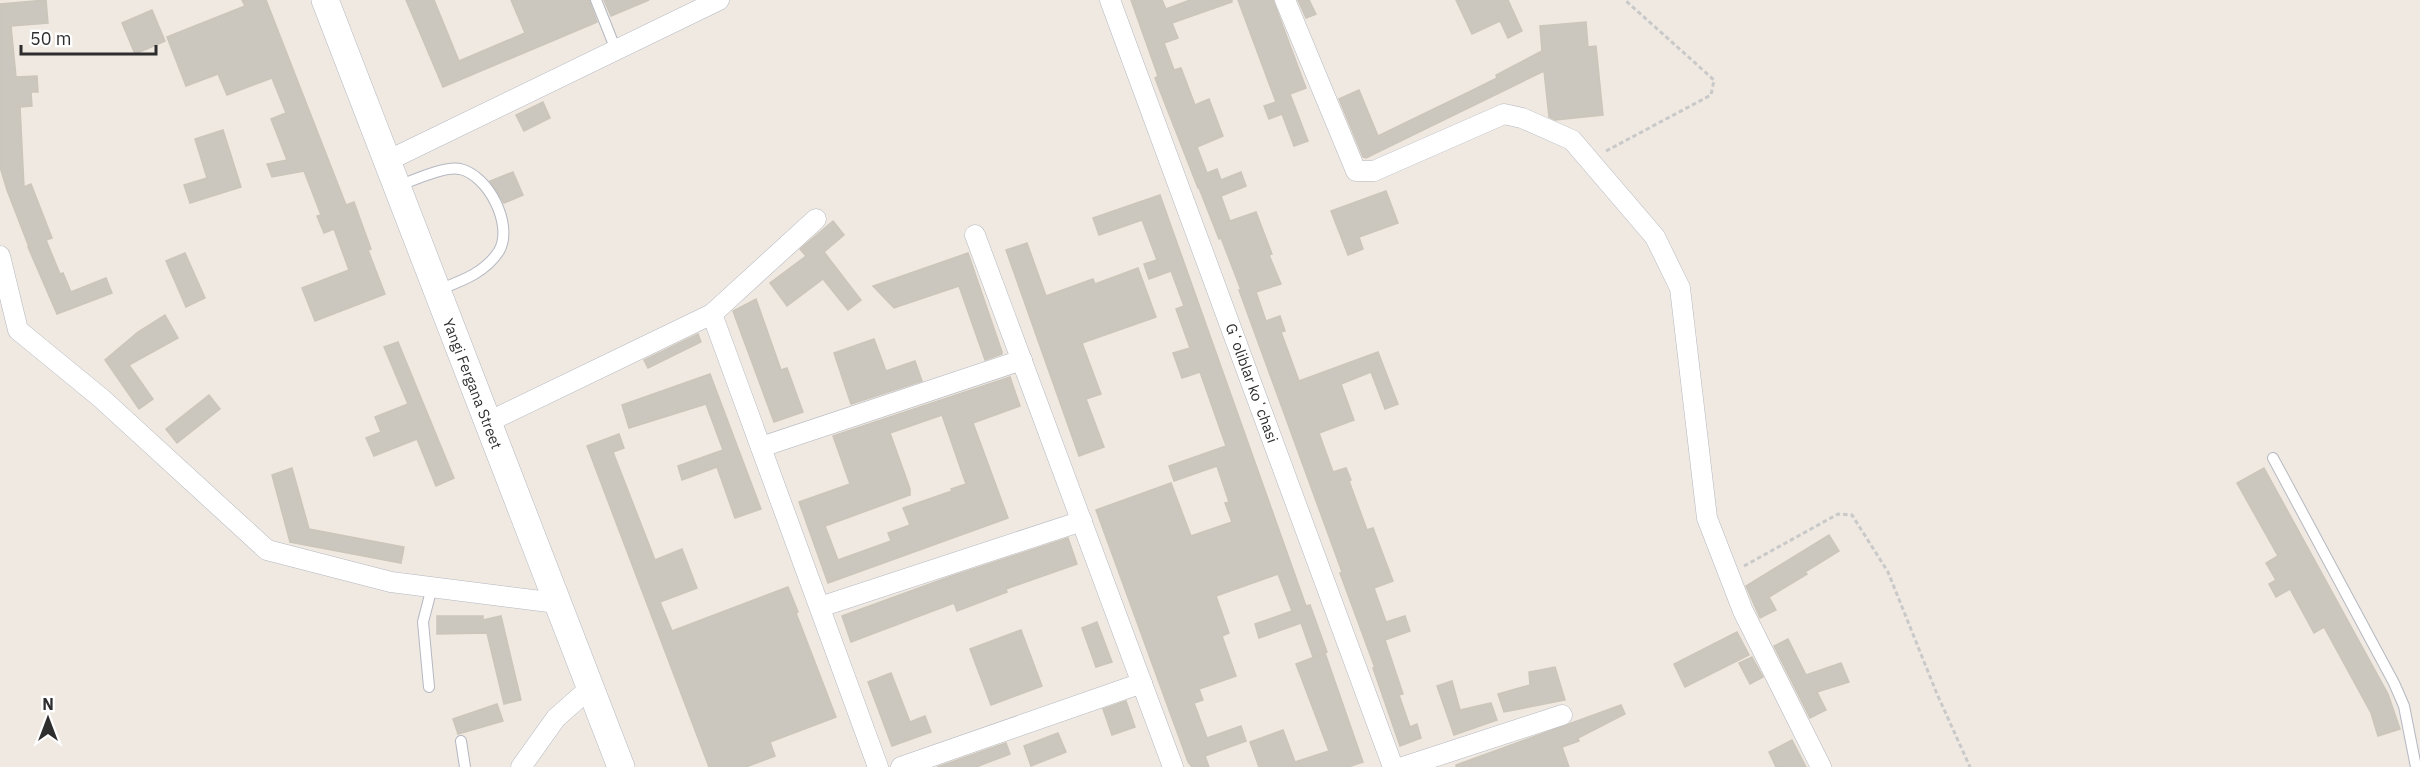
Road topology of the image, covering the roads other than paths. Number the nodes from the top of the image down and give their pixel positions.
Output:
1 (325, 0) edge
2 (596, 0) edge
3 (719, 0) edge
4 (1110, 0) edge
5 (1285, 0) edge
6 (616, 50) junction
7 (387, 161) junction
8 (398, 186) junction
9 (816, 219) dead end
10 (975, 234) dead end
11 (0, 256) edge
12 (437, 290) junction
13 (712, 314) junction
14 (1022, 360) junction
15 (488, 422) junction
16 (761, 447) junction
17 (2273, 458) dead end
18 (1082, 521) junction
19 (432, 587) junction
20 (557, 603) junction
21 (819, 606) junction
22 (1142, 683) junction
23 (429, 687) dead end
24 (590, 688) junction
25 (1562, 715) dead end
26 (461, 741) dead end
27 (465, 767) edge
28 (521, 767) edge
29 (621, 767) edge
30 (878, 767) edge
31 (901, 767) edge
32 (1173, 767) edge
33 (1393, 767) edge
34 (1403, 767) edge
35 (1821, 767) edge
36 (2416, 767) edge

1 - 7 main road, Yangi Fergana Street
2 - 6 lane
3 - 6 street
4 - 33 street, Gʻoliblar koʻchasi
5 - 35 street
6 - 7 street
7 - 8 main road, Yangi Fergana Street
8 - 12 main road, Yangi Fergana Street
8 - 12 lane
9 - 13 street
10 - 14 street
11 - 19 street
12 - 15 main road, Yangi Fergana Street
13 - 15 street
13 - 16 street
14 - 16 street
14 - 18 street
15 - 20 main road, Yangi Fergana Street
16 - 21 street
17 - 36 lane
18 - 21 street
18 - 22 street
19 - 20 street
19 - 23 lane
20 - 24 main road, Yangi Fergana Street
21 - 30 street
22 - 31 street
22 - 32 street
24 - 28 street
24 - 29 main road, Yangi Fergana Street
25 - 34 street
26 - 27 lane

